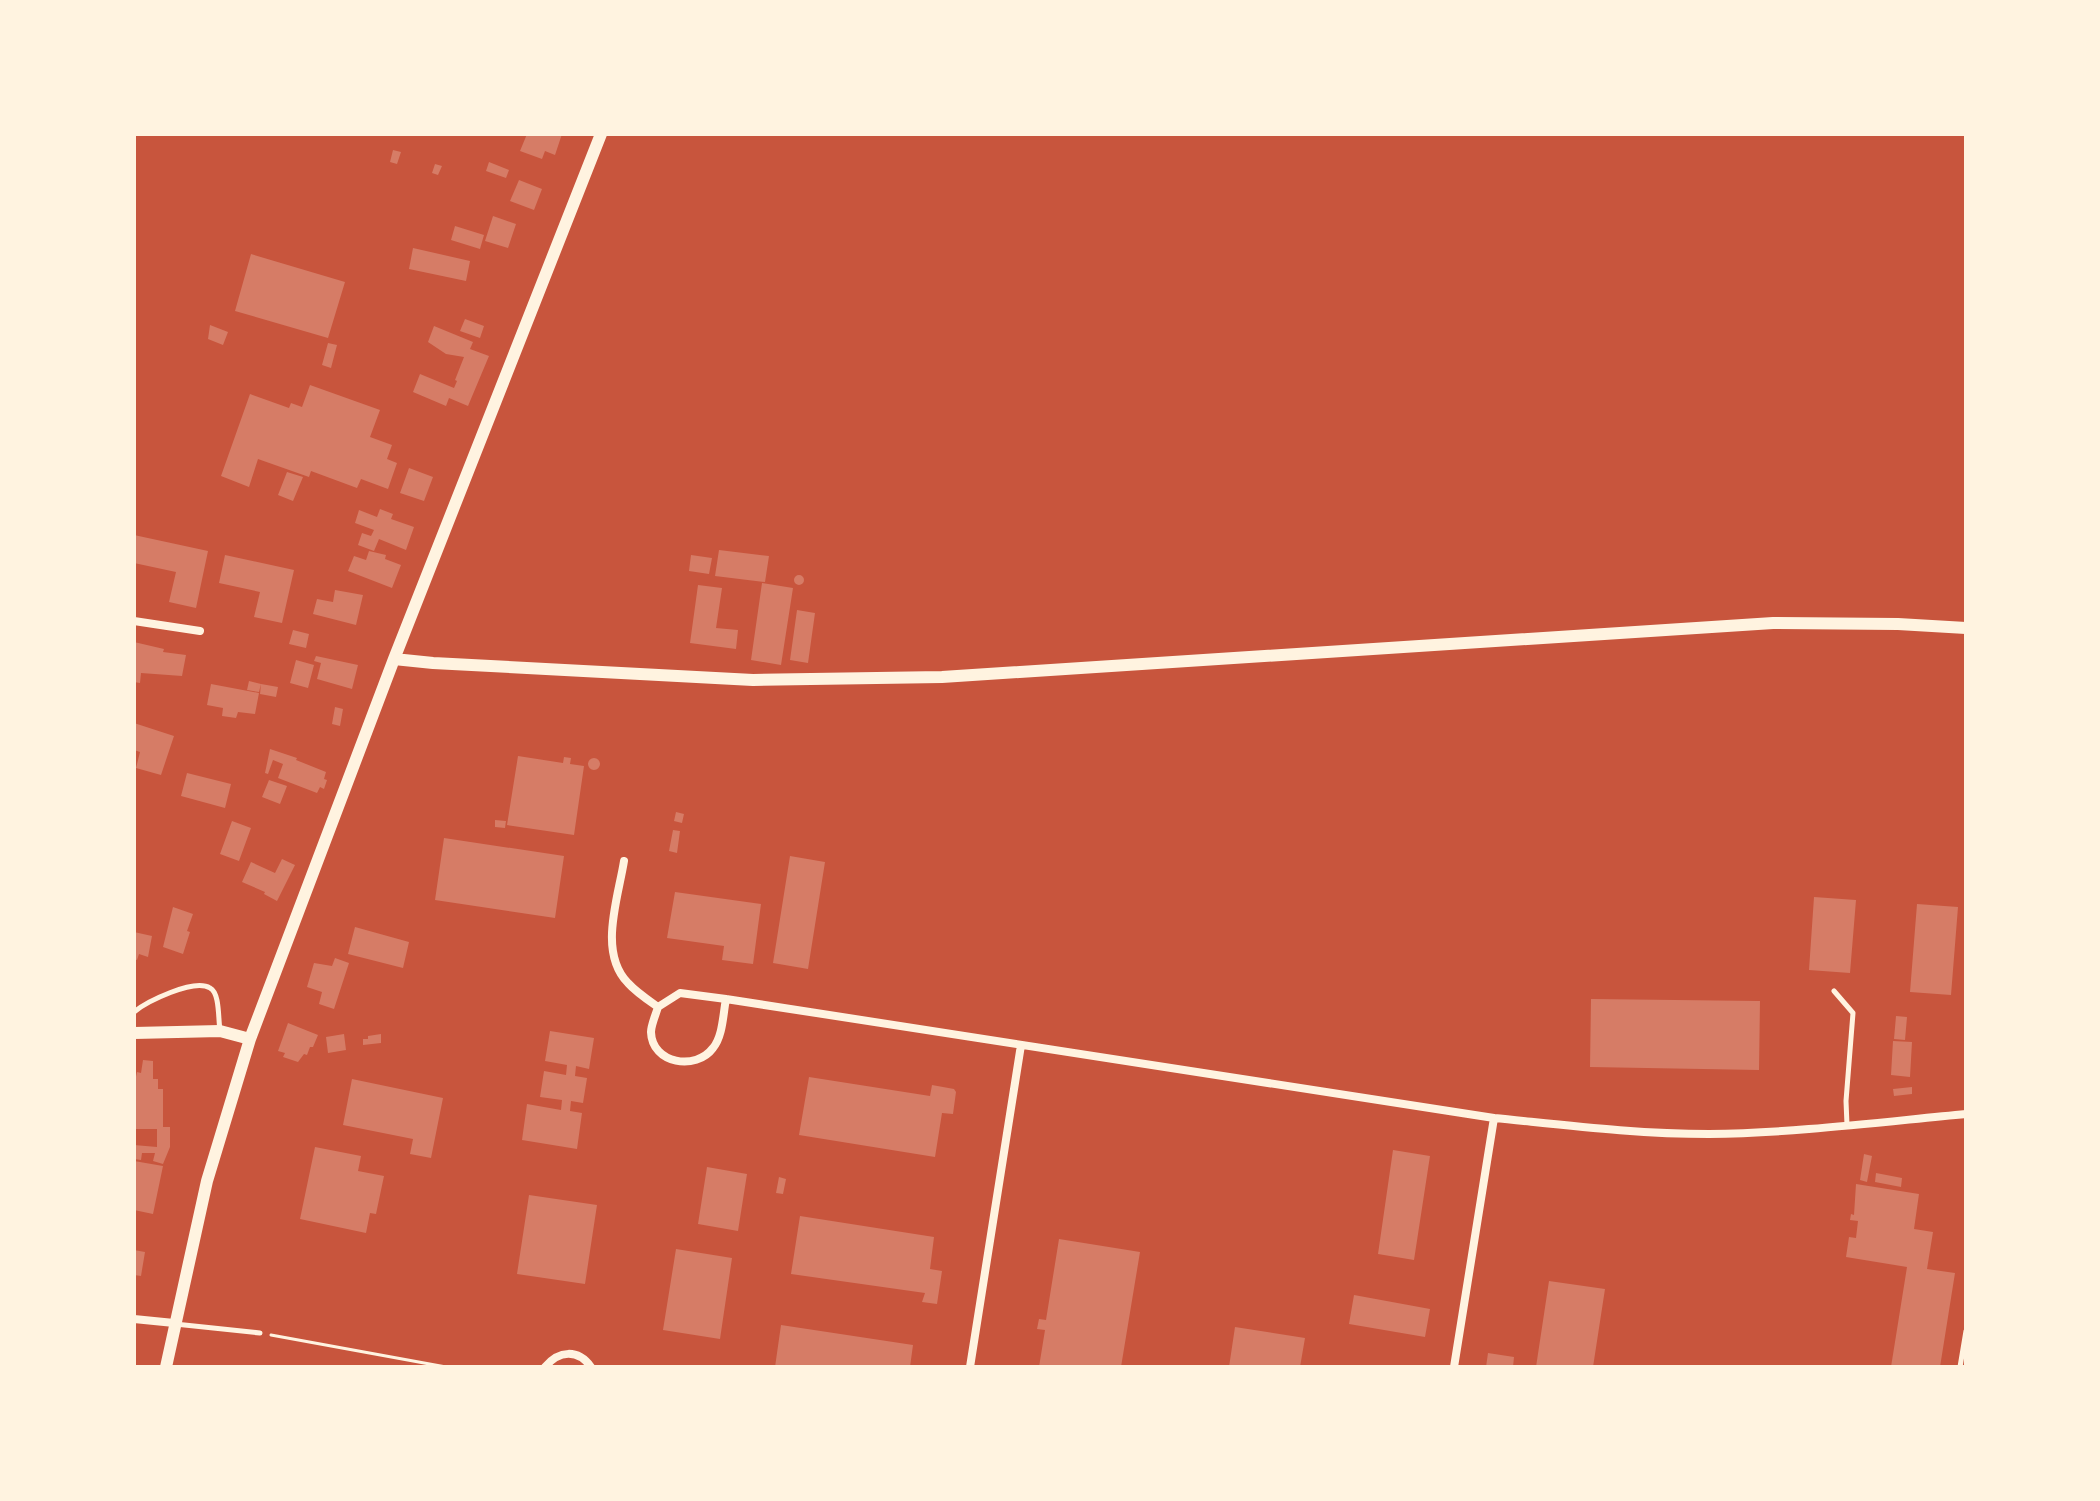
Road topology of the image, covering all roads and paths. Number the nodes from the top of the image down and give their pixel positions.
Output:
1 (601, 134) edge
2 (134, 621) edge
3 (1966, 628) edge
4 (200, 631) dead end
5 (394, 659) junction
6 (624, 861) dead end
7 (1834, 991) dead end
8 (726, 999) junction
9 (658, 1007) junction
10 (134, 1012) edge
11 (220, 1031) junction
12 (134, 1033) edge
13 (250, 1039) junction
14 (1021, 1045) junction
15 (1966, 1114) edge
16 (1494, 1118) junction
17 (1847, 1125) junction
18 (134, 1319) edge
19 (174, 1323) junction
20 (1966, 1331) edge
21 (260, 1333) joint
22 (166, 1367) edge
23 (446, 1367) edge
24 (545, 1367) edge
25 (591, 1367) edge
26 (970, 1367) edge
27 (1454, 1367) edge
28 (1960, 1367) edge

1 - 5 street
2 - 4 street
3 - 5 street
5 - 13 street
6 - 9 street
7 - 17 lane
8 - 9 street
8 - 9 street
8 - 14 street
10 - 11 lane
11 - 12 street
11 - 13 street
13 - 19 street
14 - 16 street
14 - 26 street
15 - 17 street
16 - 17 street
16 - 27 street
18 - 19 street
19 - 21 lane
19 - 22 street
20 - 28 lane
21 - 23 path
24 - 25 street

